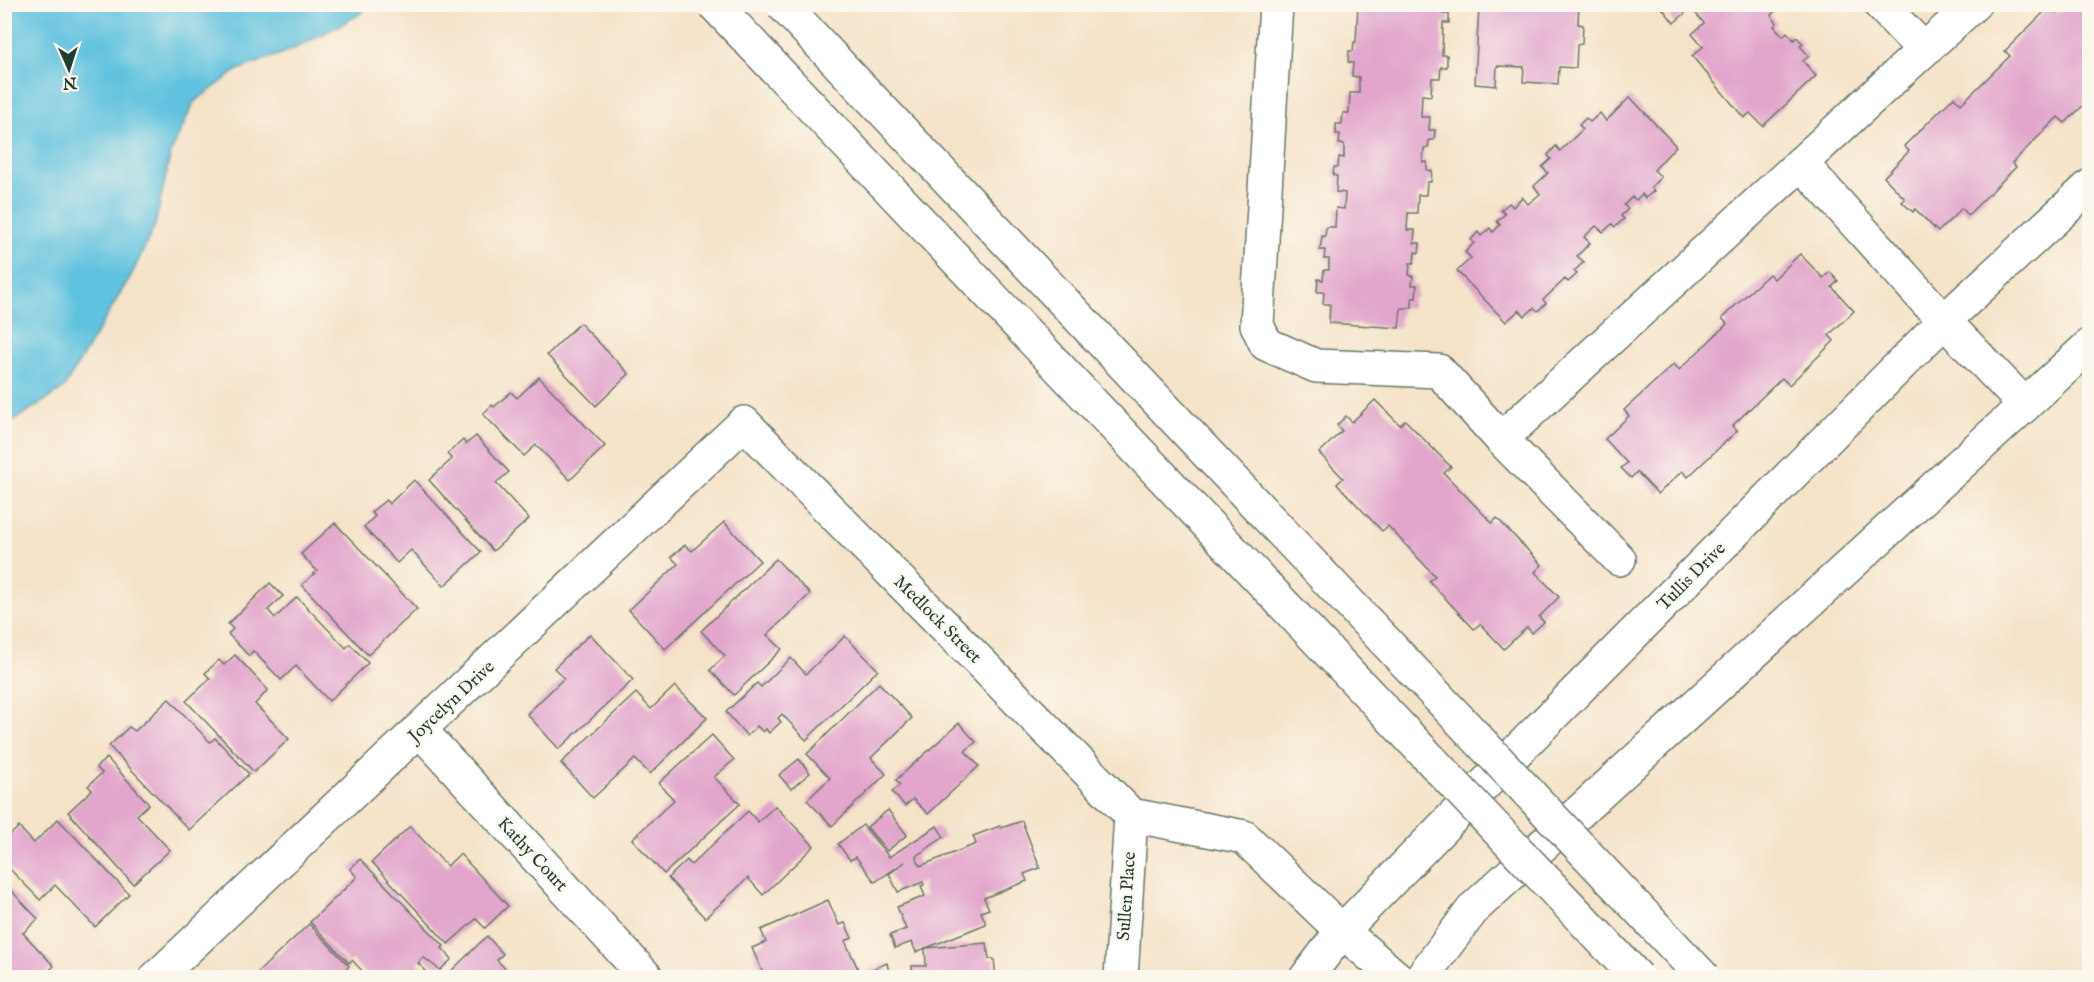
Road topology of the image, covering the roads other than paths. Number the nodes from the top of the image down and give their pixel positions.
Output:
1 (714, 4) edge
2 (782, 4) edge
3 (1276, 4) edge
4 (1880, 4) edge
5 (1974, 4) edge
6 (1924, 50) junction
7 (1801, 163) junction
8 (2090, 186) edge
9 (1944, 321) junction
10 (2090, 345) edge
11 (2025, 405) junction
12 (744, 423) joint
13 (1501, 439) junction
14 (1619, 559) dead end
15 (420, 730) junction
16 (1131, 815) junction
17 (1342, 931) junction
18 (156, 978) edge
19 (647, 978) edge
20 (1120, 978) edge
21 (1305, 978) edge
22 (1397, 978) edge
23 (1420, 978) edge
24 (1638, 978) edge
25 (1704, 978) edge

1 - 24 street, bridge
2 - 25 street, bridge
3 - 13 street
4 - 6 street
5 - 6 street
6 - 7 street
7 - 9 street
7 - 13 street
8 - 9 street, Tullis Drive
9 - 11 street
9 - 17 street, Tullis Drive
10 - 11 street
11 - 23 street
12 - 15 street, Joycelyn Drive
12 - 16 street, Medlock Street
13 - 14 street
15 - 18 street, Joycelyn Drive
15 - 19 street, Kathy Court
16 - 17 street
16 - 20 street, Sullen Place
17 - 21 street, Tullis Drive
17 - 22 street

